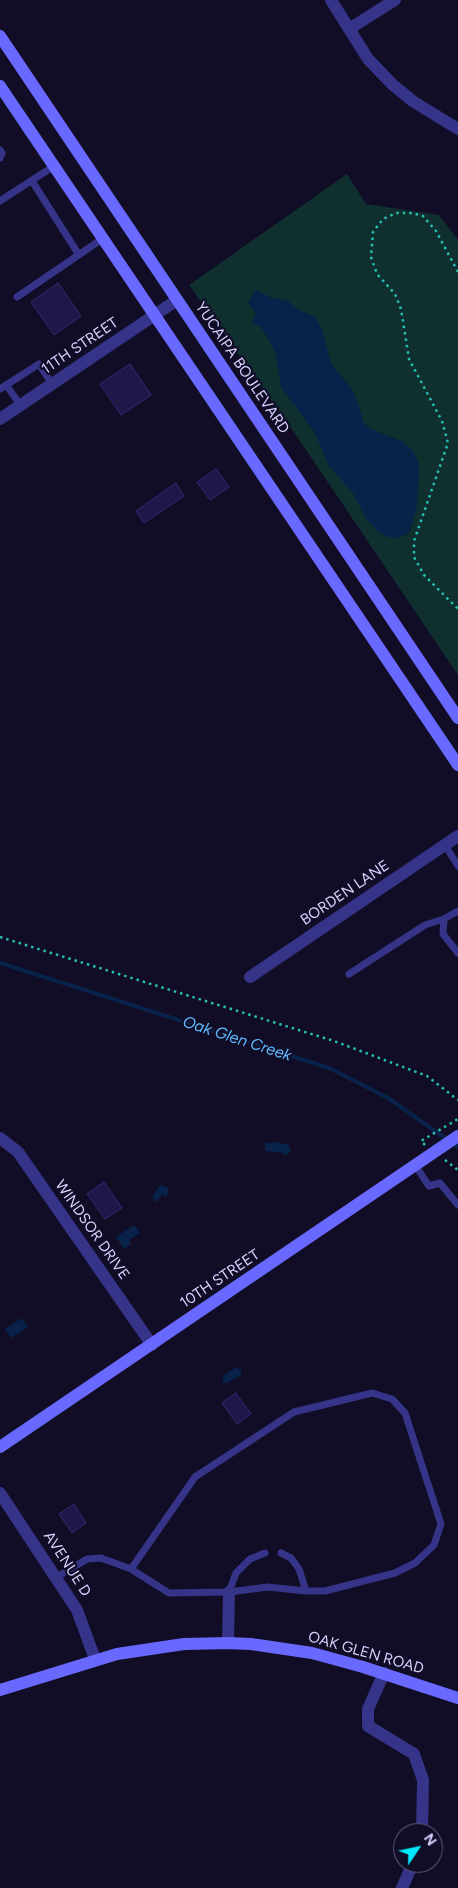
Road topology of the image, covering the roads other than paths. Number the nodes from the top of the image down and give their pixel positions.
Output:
1 (331, 0) edge
2 (395, 0) edge
3 (349, 29) junction
4 (0, 36) edge
5 (0, 86) edge
6 (458, 129) edge
7 (0, 150) edge
8 (0, 158) edge
9 (54, 166) junction
10 (32, 180) junction
11 (0, 201) edge
12 (102, 240) junction
13 (79, 255) junction
14 (17, 297) dead end
15 (177, 300) junction
16 (154, 316) junction
17 (52, 384) junction
18 (7, 386) junction
19 (0, 389) edge
20 (20, 405) junction
21 (0, 419) edge
22 (458, 718) edge
23 (458, 765) edge
24 (458, 836) edge
25 (445, 845) junction
26 (458, 866) edge
27 (458, 911) edge
28 (444, 919) junction
29 (458, 953) edge
30 (349, 974) dead end
31 (250, 976) dead end
32 (458, 1136) edge
33 (0, 1138) edge
34 (415, 1165) junction
35 (458, 1205) edge
36 (152, 1345) junction
37 (0, 1447) edge
38 (0, 1493) edge
39 (265, 1553) dead end
40 (281, 1553) dead end
41 (131, 1569) junction
42 (57, 1577) junction
43 (306, 1591) junction
44 (229, 1592) junction
45 (228, 1643) junction
46 (95, 1660) junction
47 (384, 1674) junction
48 (0, 1690) edge
49 (458, 1698) edge
50 (422, 1823) edge
51 (409, 1873) edge
52 (402, 1888) edge

1 - 3 street
2 - 3 street
3 - 6 street
4 - 15 main road, YUCAIPA BOULEVARD
5 - 9 main road
7 - 8 lane
9 - 10 lane
9 - 12 main road
10 - 11 lane
10 - 13 lane
12 - 13 lane
12 - 16 main road
13 - 14 lane
15 - 16 street, 11TH STREET
15 - 22 main road, YUCAIPA BOULEVARD
16 - 17 street, 11TH STREET
16 - 23 main road
17 - 18 lane
17 - 20 street, 11TH STREET
18 - 19 lane
18 - 20 lane
20 - 21 street, 11TH STREET
24 - 25 street, BORDEN LANE
25 - 26 lane
25 - 31 street, BORDEN LANE
27 - 28 lane
28 - 29 lane
28 - 30 lane
32 - 34 main road, 10TH STREET
33 - 36 street, WINDSOR DRIVE
34 - 35 lane
34 - 36 main road, 10TH STREET
36 - 37 main road, 10TH STREET
38 - 42 street, AVENUE D
39 - 44 lane
40 - 43 lane
41 - 42 lane
41 - 43 lane
41 - 44 lane
42 - 46 street, AVENUE D
43 - 44 lane
44 - 45 street
45 - 46 main road, OAK GLEN ROAD
45 - 47 main road, OAK GLEN ROAD
46 - 48 main road, OAK GLEN ROAD
47 - 49 main road, OAK GLEN ROAD
47 - 50 street
51 - 52 street

